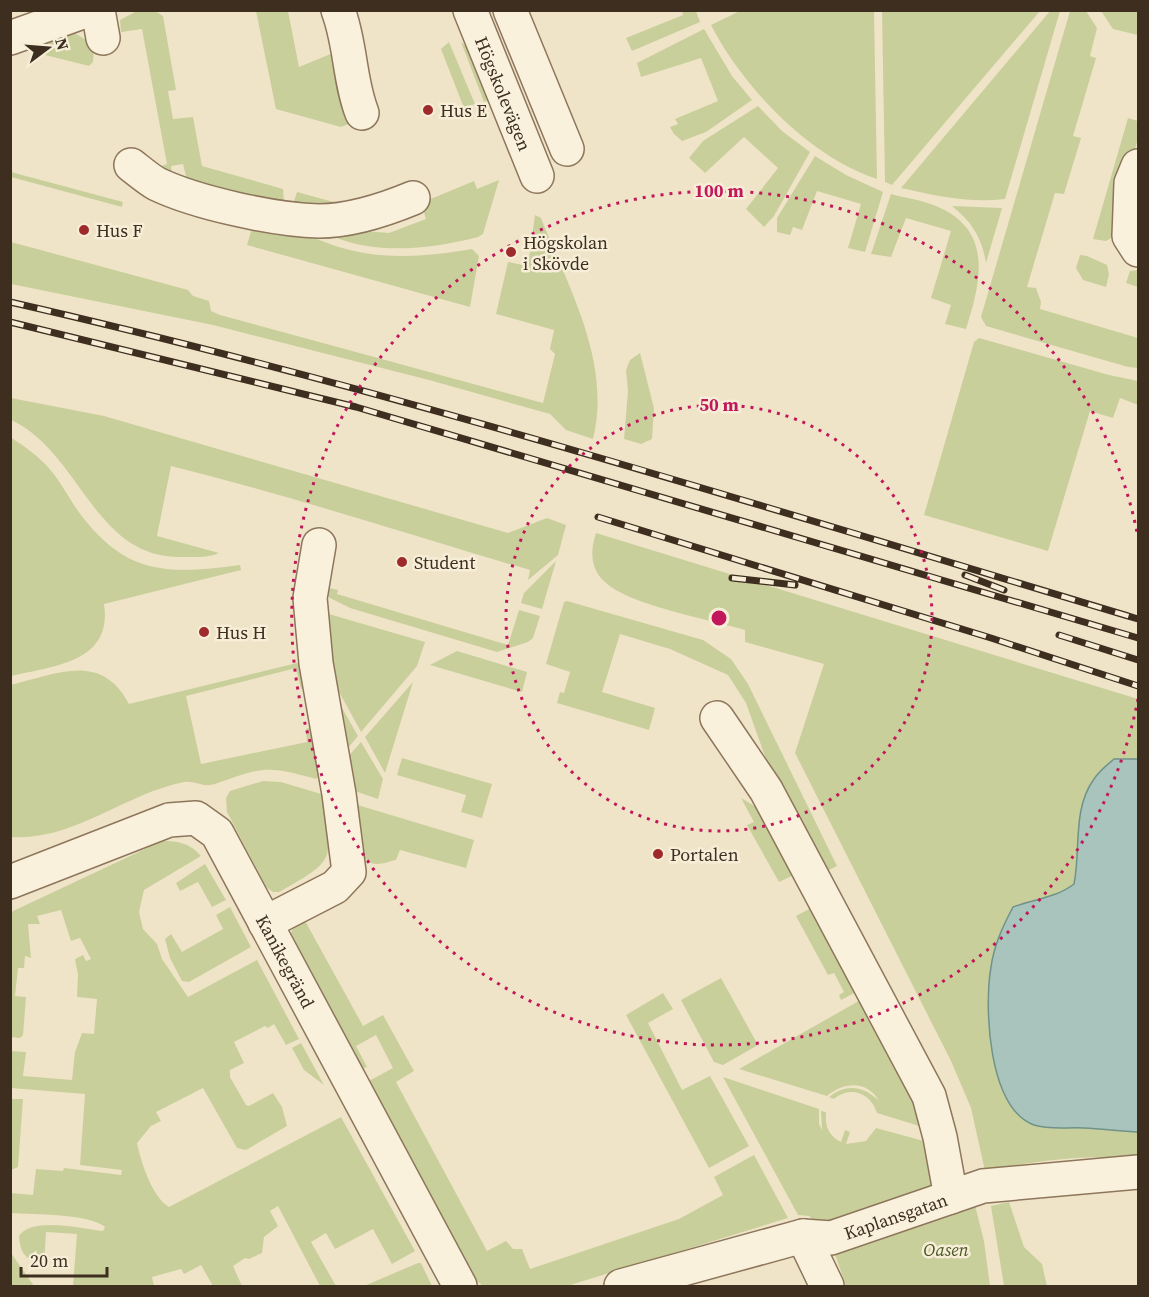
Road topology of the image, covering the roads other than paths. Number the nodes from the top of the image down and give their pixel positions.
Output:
1 (338, 10) edge
2 (470, 10) edge
3 (510, 10) edge
4 (97, 20) edge
5 (10, 38) edge
6 (362, 113) dead end
7 (567, 149) dead end
8 (131, 165) dead end
9 (1138, 166) edge
10 (537, 176) dead end
11 (413, 198) dead end
12 (1138, 250) edge
13 (319, 545) dead end
14 (717, 718) dead end
15 (10, 882) edge
16 (265, 923) junction
17 (1138, 1172) edge
18 (951, 1197) junction
19 (803, 1236) junction
20 (460, 1287) edge
21 (621, 1287) edge
22 (827, 1287) edge

1 - 6 street
2 - 10 street, Högskolevägen
3 - 7 street
4 - 5 street
8 - 11 street
9 - 12 street
13 - 16 street
14 - 18 street
15 - 16 street, Kanikegränd
16 - 20 street, Kanikegränd
17 - 18 street, Kaplansgatan
18 - 19 street, Kaplansgatan
19 - 21 street, Kaplansgatan
19 - 22 street

